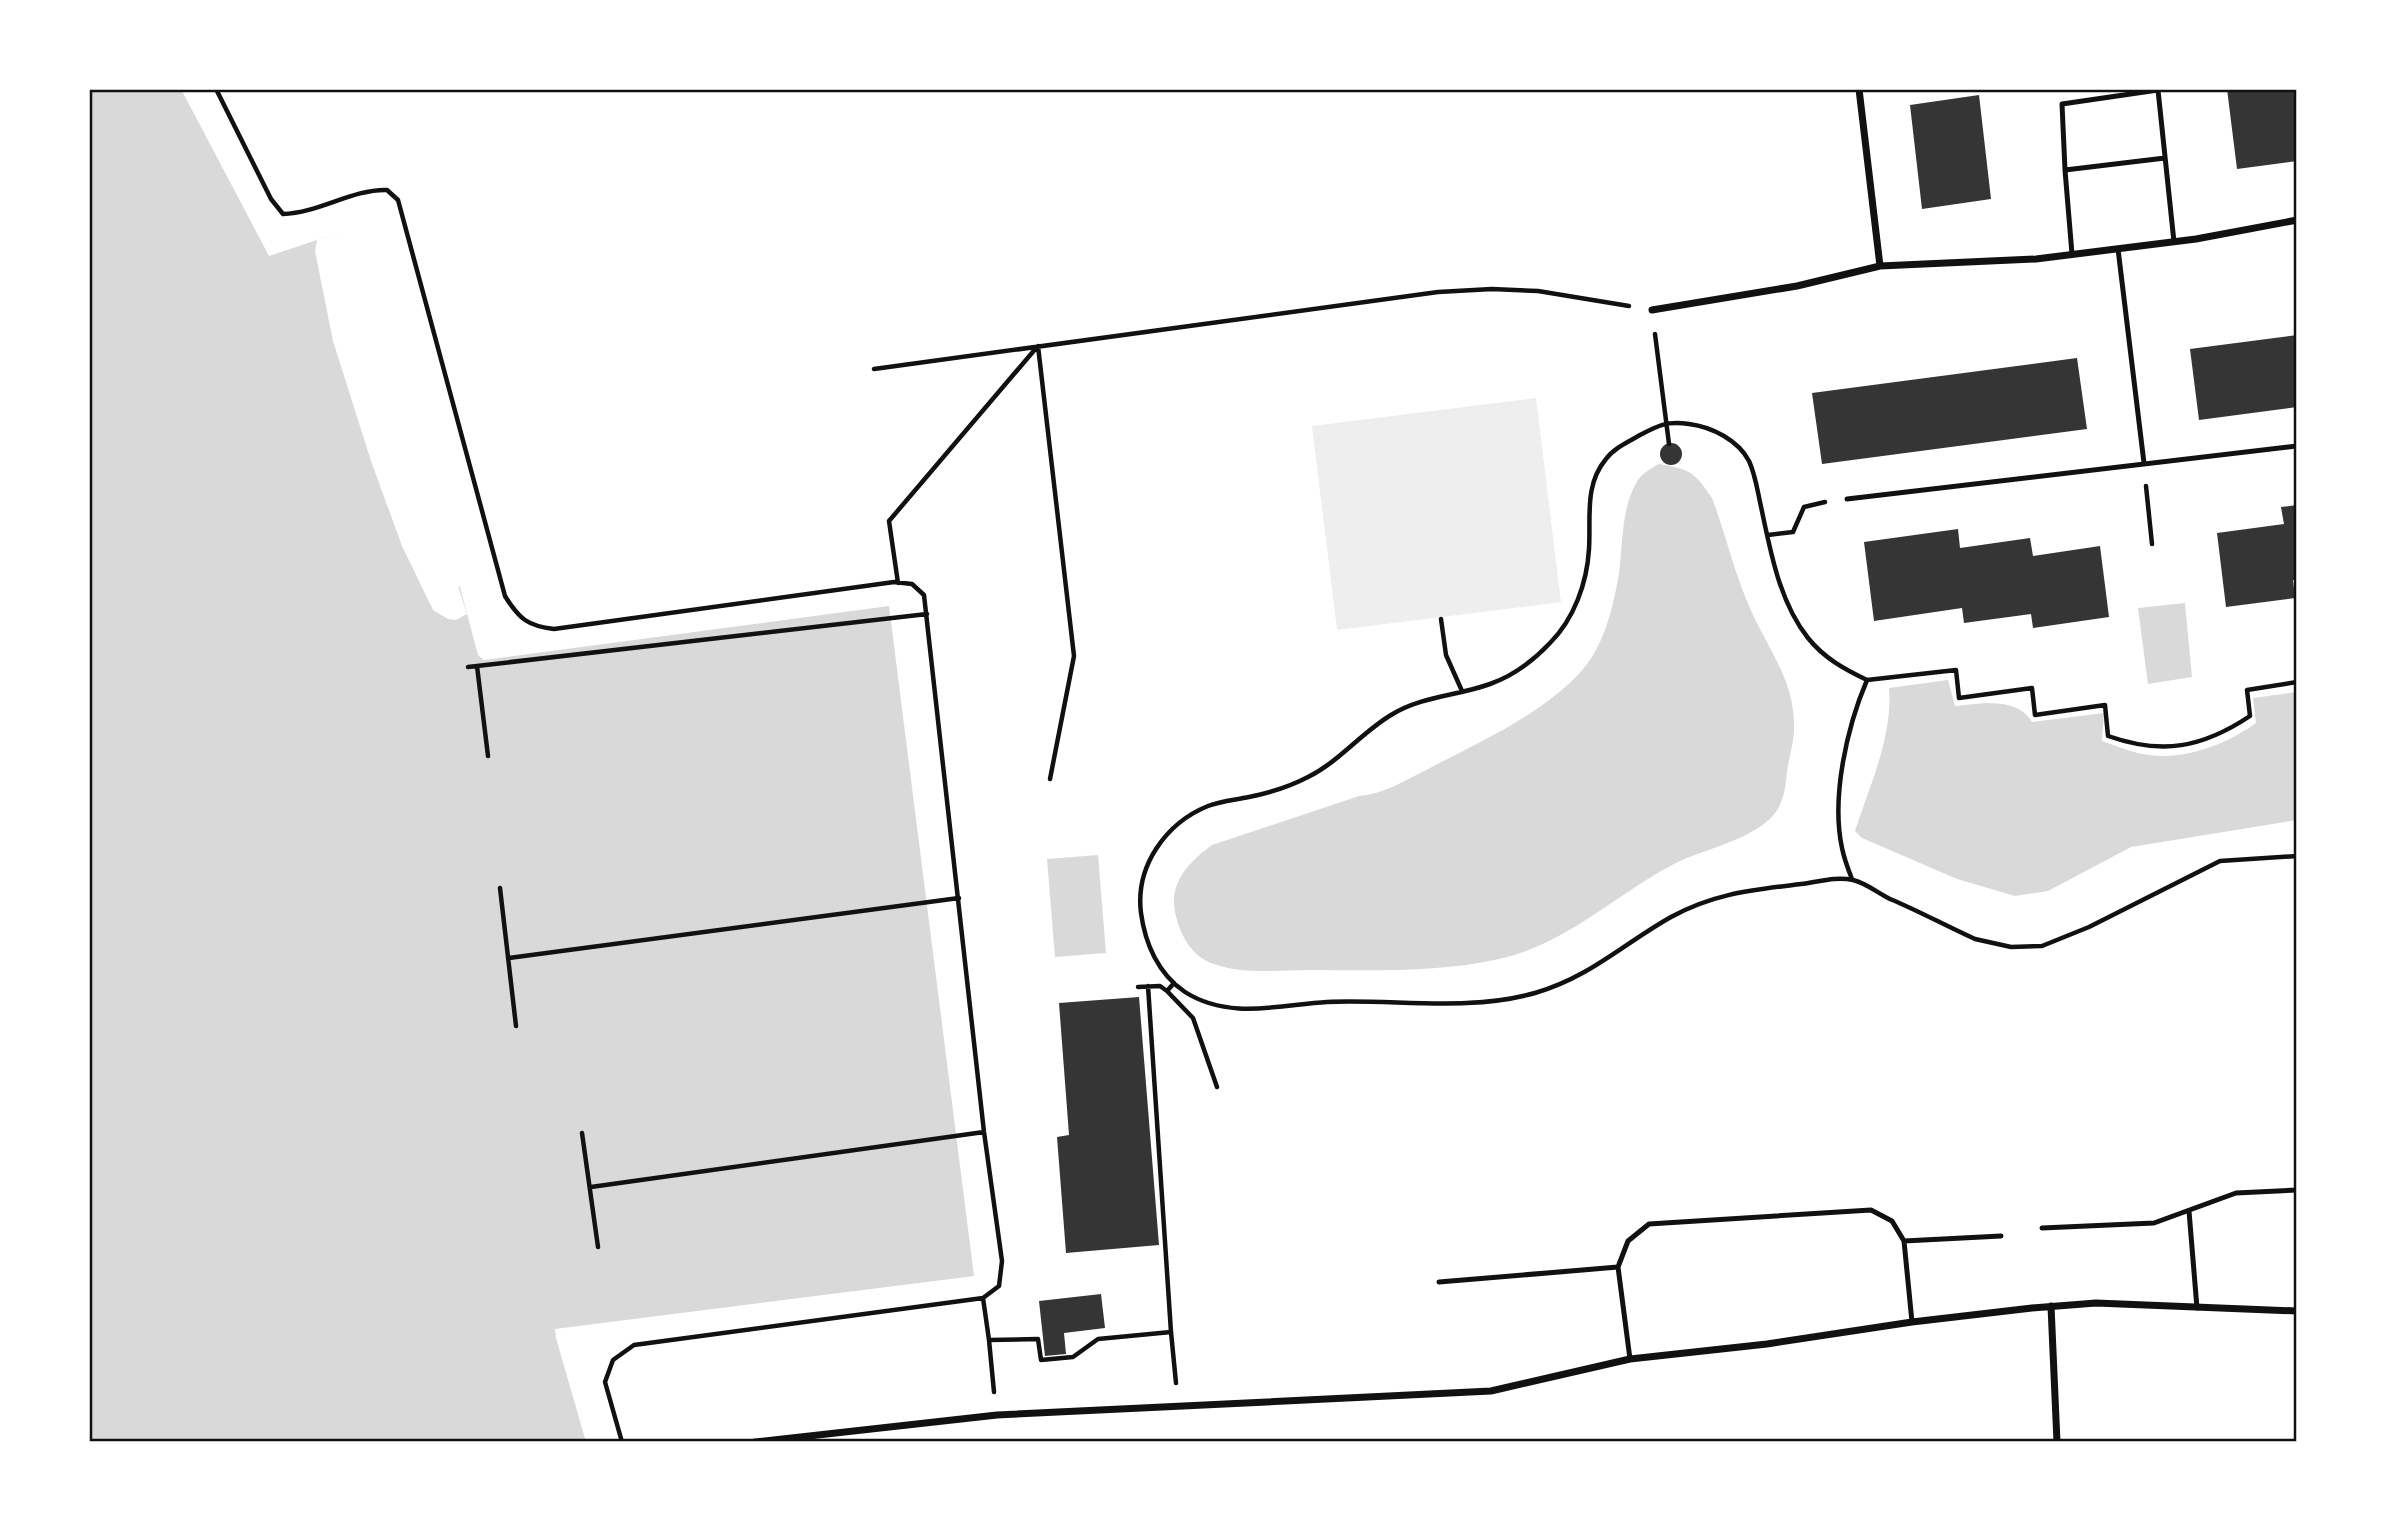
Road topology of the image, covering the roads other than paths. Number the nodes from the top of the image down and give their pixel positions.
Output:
1 (1859, 89) edge
2 (2165, 158) junction
3 (2065, 170) junction
4 (2297, 220) edge
5 (2174, 242) junction
6 (2118, 249) junction
7 (2072, 254) junction
8 (1880, 267) junction
9 (1652, 310) road end
10 (2297, 446) edge
11 (2144, 463) junction
12 (1847, 499) road end
13 (2297, 1190) edge
14 (2189, 1210) junction
15 (2042, 1228) dead end
16 (2001, 1236) dead end
17 (1904, 1241) junction
18 (1618, 1267) junction
19 (1440, 1282) dead end
20 (2050, 1306) junction
21 (2197, 1308) junction
22 (2297, 1311) edge
23 (1912, 1322) junction
24 (1630, 1359) junction
25 (755, 1442) edge
26 (2057, 1442) edge

1 - 8 street
2 - 3 lane
2 - 3 lane
2 - 5 lane
3 - 7 lane
4 - 5 street
5 - 6 street
6 - 7 street
6 - 11 lane
7 - 8 street
8 - 9 street
10 - 11 lane
11 - 12 lane
13 - 14 lane
14 - 15 lane
14 - 21 lane
16 - 17 lane
17 - 18 lane
17 - 23 lane
18 - 19 lane
18 - 24 lane
20 - 21 street
20 - 23 street
20 - 26 street
21 - 22 street
23 - 24 street
24 - 25 street

